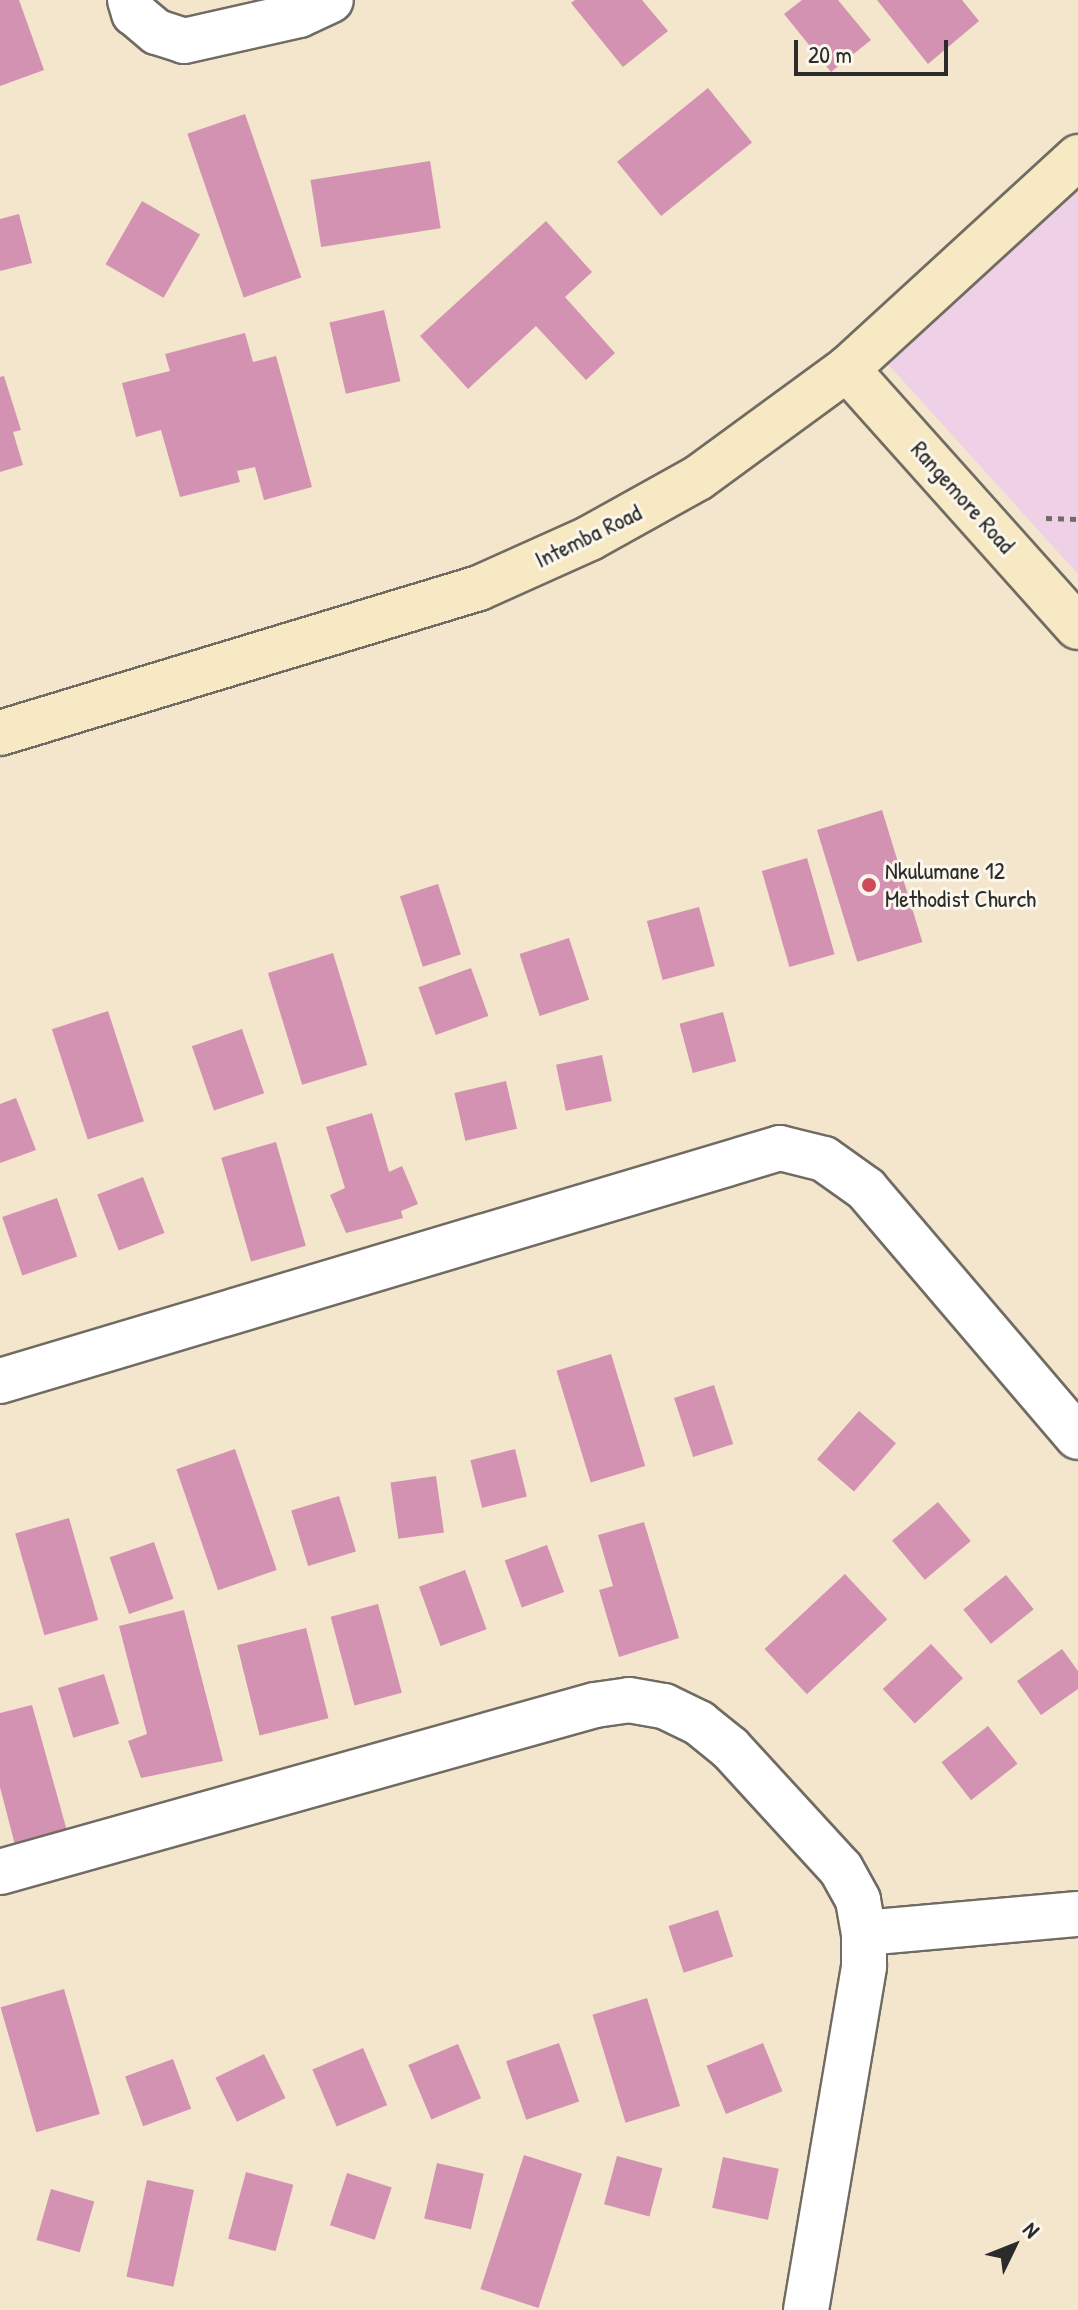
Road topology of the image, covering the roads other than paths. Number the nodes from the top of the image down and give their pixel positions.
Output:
1 (130, 0) edge
2 (331, 0) edge
3 (1078, 157) edge
4 (847, 369) junction
5 (1078, 627) edge
6 (0, 733) edge
7 (0, 1381) edge
8 (1078, 1437) edge
9 (0, 1872) edge
10 (1078, 1914) edge
11 (864, 1933) junction
12 (806, 2310) edge

1 - 2 street
3 - 4 street, Intemba Road
4 - 5 street, Rangemore Road
4 - 6 street, Intemba Road
7 - 8 street
9 - 11 street
10 - 11 street
11 - 12 street

